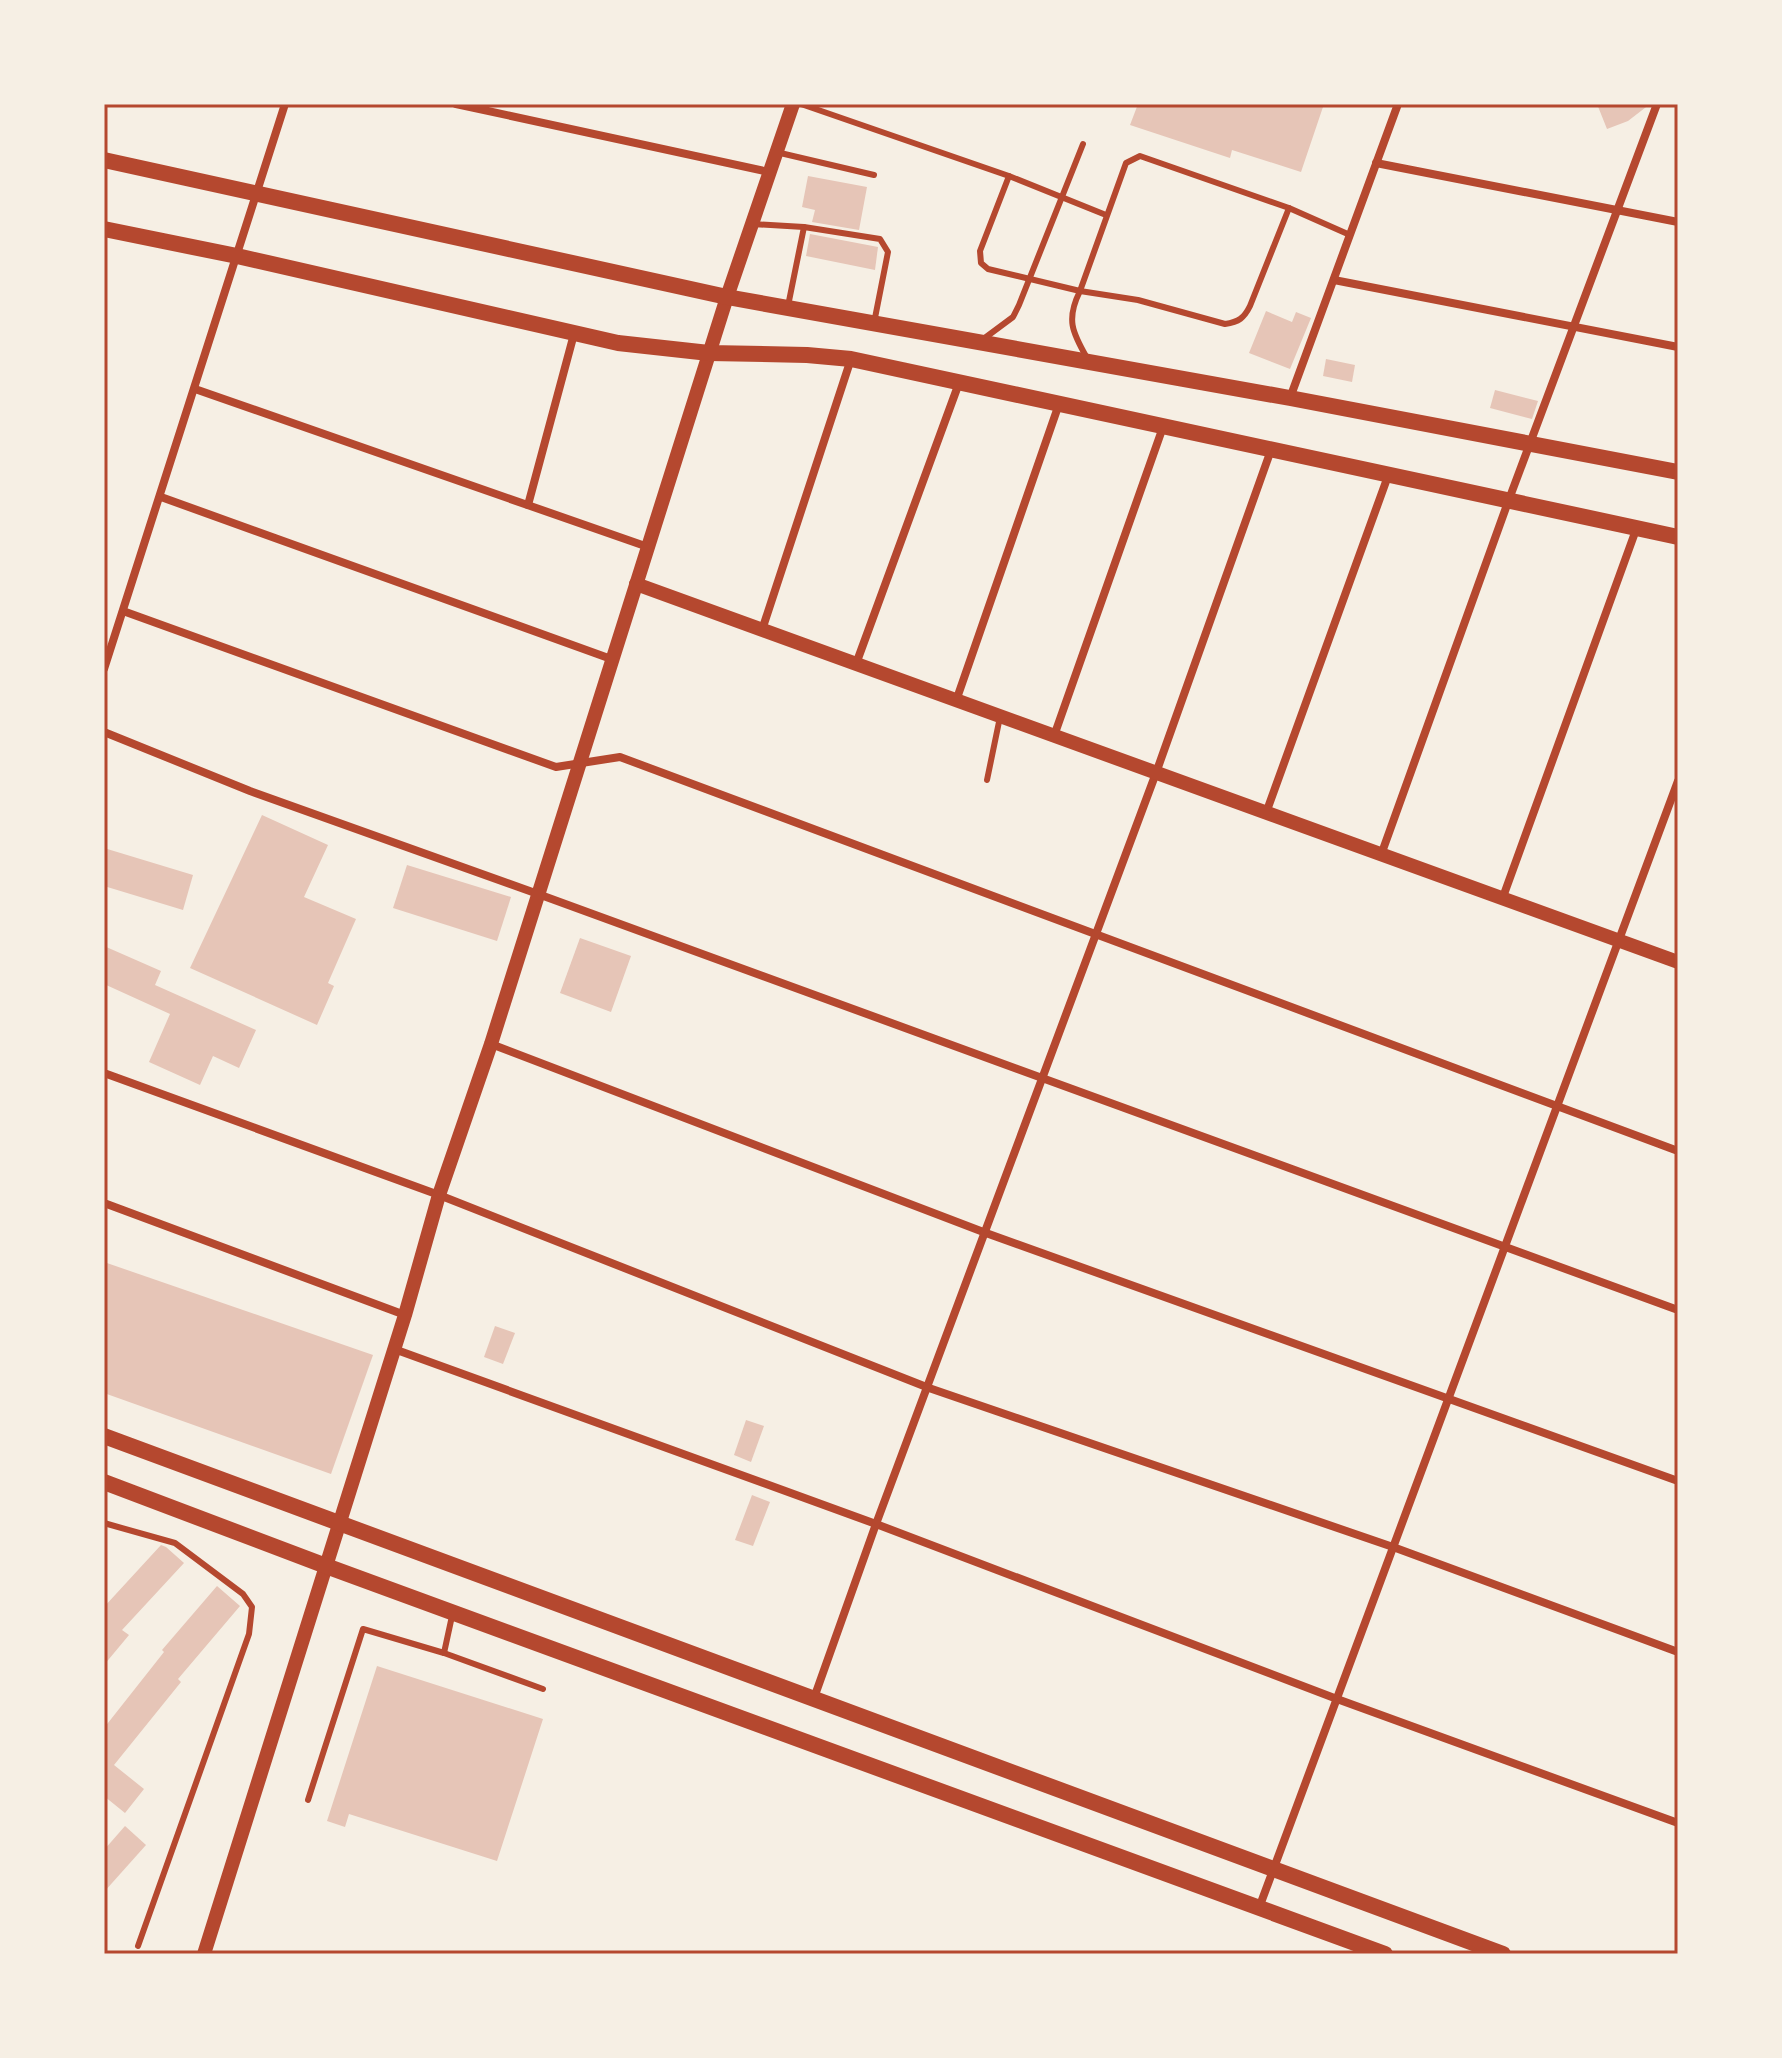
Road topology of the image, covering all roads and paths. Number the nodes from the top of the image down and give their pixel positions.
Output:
1 (285, 104) edge
2 (456, 104) edge
3 (793, 104) edge
4 (801, 104) edge
5 (1398, 104) edge
6 (1657, 104) edge
7 (1083, 144) dead end
8 (776, 152) junction
9 (104, 160) edge
10 (1376, 163) junction
11 (769, 172) junction
12 (874, 175) dead end
13 (1009, 176) junction
14 (256, 195) junction
15 (1061, 197) junction
16 (1289, 208) junction
17 (1618, 211) junction
18 (1106, 215) junction
19 (1678, 222) edge
20 (751, 223) junction
21 (804, 227) junction
22 (104, 229) edge
23 (1350, 235) junction
24 (237, 256) junction
25 (1029, 278) junction
26 (1334, 280) junction
27 (1080, 291) junction
28 (727, 297) junction
29 (787, 308) junction
30 (874, 323) junction
31 (1575, 326) junction
32 (574, 334) junction
33 (979, 342) junction
34 (1678, 347) edge
35 (709, 353) junction
36 (851, 359) junction
37 (1090, 362) junction
38 (959, 383) junction
39 (195, 389) junction
40 (1290, 398) junction
41 (1059, 404) junction
42 (1163, 427) junction
43 (1531, 444) junction
44 (1271, 450) junction
45 (1678, 472) edge
46 (1388, 476) junction
47 (161, 497) junction
48 (1508, 502) junction
49 (528, 505) junction
50 (1637, 527) junction
51 (1678, 537) edge
52 (648, 547) junction
53 (636, 584) junction
54 (123, 611) junction
55 (762, 630) junction
56 (614, 660) junction
57 (856, 664) junction
58 (104, 669) edge
59 (956, 701) junction
60 (1000, 717) junction
61 (104, 732) edge
62 (1054, 736) junction
63 (579, 763) junction
64 (1156, 773) junction
65 (987, 780) dead end
66 (1678, 781) edge
67 (1266, 814) junction
68 (1381, 855) junction
69 (538, 894) junction
70 (1503, 897) junction
71 (1096, 935) junction
72 (1619, 941) junction
73 (1678, 962) edge
74 (491, 1044) junction
75 (104, 1073) edge
76 (1043, 1079) junction
77 (1557, 1106) junction
78 (1678, 1151) edge
79 (439, 1195) junction
80 (104, 1203) edge
81 (986, 1233) junction
82 (1505, 1247) junction
83 (1678, 1310) edge
84 (405, 1315) junction
85 (394, 1349) junction
86 (929, 1388) junction
87 (1449, 1397) junction
88 (104, 1436) edge
89 (1678, 1481) edge
90 (104, 1482) edge
91 (104, 1523) edge
92 (876, 1524) junction
93 (339, 1525) junction
94 (1393, 1547) junction
95 (326, 1566) junction
96 (453, 1612) junction
97 (1678, 1652) edge
98 (444, 1653) junction
99 (543, 1689) dead end
100 (814, 1698) junction
101 (1337, 1699) junction
102 (308, 1800) dead end
103 (1678, 1823) edge
104 (1273, 1869) junction
105 (1259, 1908) junction
106 (138, 1946) dead end
107 (204, 1954) edge
108 (1385, 1954) edge
109 (1503, 1954) edge

1 - 14 street
2 - 11 street
3 - 8 street
4 - 13 lane
5 - 10 street
6 - 17 street
7 - 15 lane
8 - 11 street
8 - 12 lane
9 - 14 main road
10 - 17 street
10 - 23 street
11 - 20 street
13 - 15 lane
13 - 25 lane
14 - 24 street
14 - 28 main road
15 - 18 lane
15 - 25 lane
16 - 18 lane
16 - 23 lane
16 - 27 lane
17 - 19 street
17 - 31 street
18 - 27 lane
20 - 21 lane
20 - 28 street
21 - 29 lane
21 - 30 lane
22 - 24 main road
23 - 26 street
24 - 32 main road
24 - 39 street
25 - 27 lane
25 - 33 lane
26 - 31 street
26 - 40 street
27 - 37 lane
28 - 29 main road
28 - 35 street
29 - 30 main road
30 - 33 main road
31 - 34 street
31 - 43 street
32 - 35 main road
32 - 49 street
33 - 37 main road
35 - 36 main road
35 - 52 street
36 - 38 main road
36 - 55 street
37 - 40 main road
38 - 41 main road
38 - 57 street
39 - 47 street
39 - 49 street
40 - 43 main road
41 - 42 main road
41 - 59 street
42 - 44 main road
42 - 62 street
43 - 45 main road
43 - 48 street
44 - 46 main road
44 - 64 street
46 - 48 main road
46 - 67 street
47 - 54 street
47 - 56 street
48 - 50 main road
48 - 68 street
49 - 52 street
50 - 51 main road
50 - 70 street
52 - 53 street
53 - 55 street
53 - 56 street
54 - 58 street
54 - 63 street
55 - 57 street
56 - 63 street
57 - 59 street
59 - 60 street
60 - 62 street
60 - 65 lane
61 - 69 street
62 - 64 street
63 - 69 street
63 - 71 street
64 - 67 street
64 - 71 street
66 - 72 street
67 - 68 street
68 - 70 street
69 - 74 street
69 - 76 street
70 - 72 street
71 - 76 street
71 - 77 street
72 - 73 street
72 - 77 street
74 - 79 street
74 - 81 street
75 - 79 street
76 - 81 street
76 - 82 street
77 - 78 street
77 - 82 street
79 - 84 street
79 - 86 street
80 - 84 street
81 - 86 street
81 - 87 street
82 - 83 street
82 - 87 street
84 - 85 street
85 - 92 street
85 - 93 street
86 - 92 street
86 - 94 street
87 - 89 street
87 - 94 street
88 - 93 main road
90 - 95 main road
91 - 106 lane
92 - 100 street
92 - 101 street
93 - 95 street
93 - 100 main road
94 - 97 street
94 - 101 street
95 - 96 main road
95 - 107 street
96 - 98 lane
96 - 105 main road
98 - 99 lane
98 - 102 lane
100 - 104 main road
101 - 103 street
101 - 104 street
104 - 105 street
104 - 109 main road
105 - 108 main road

